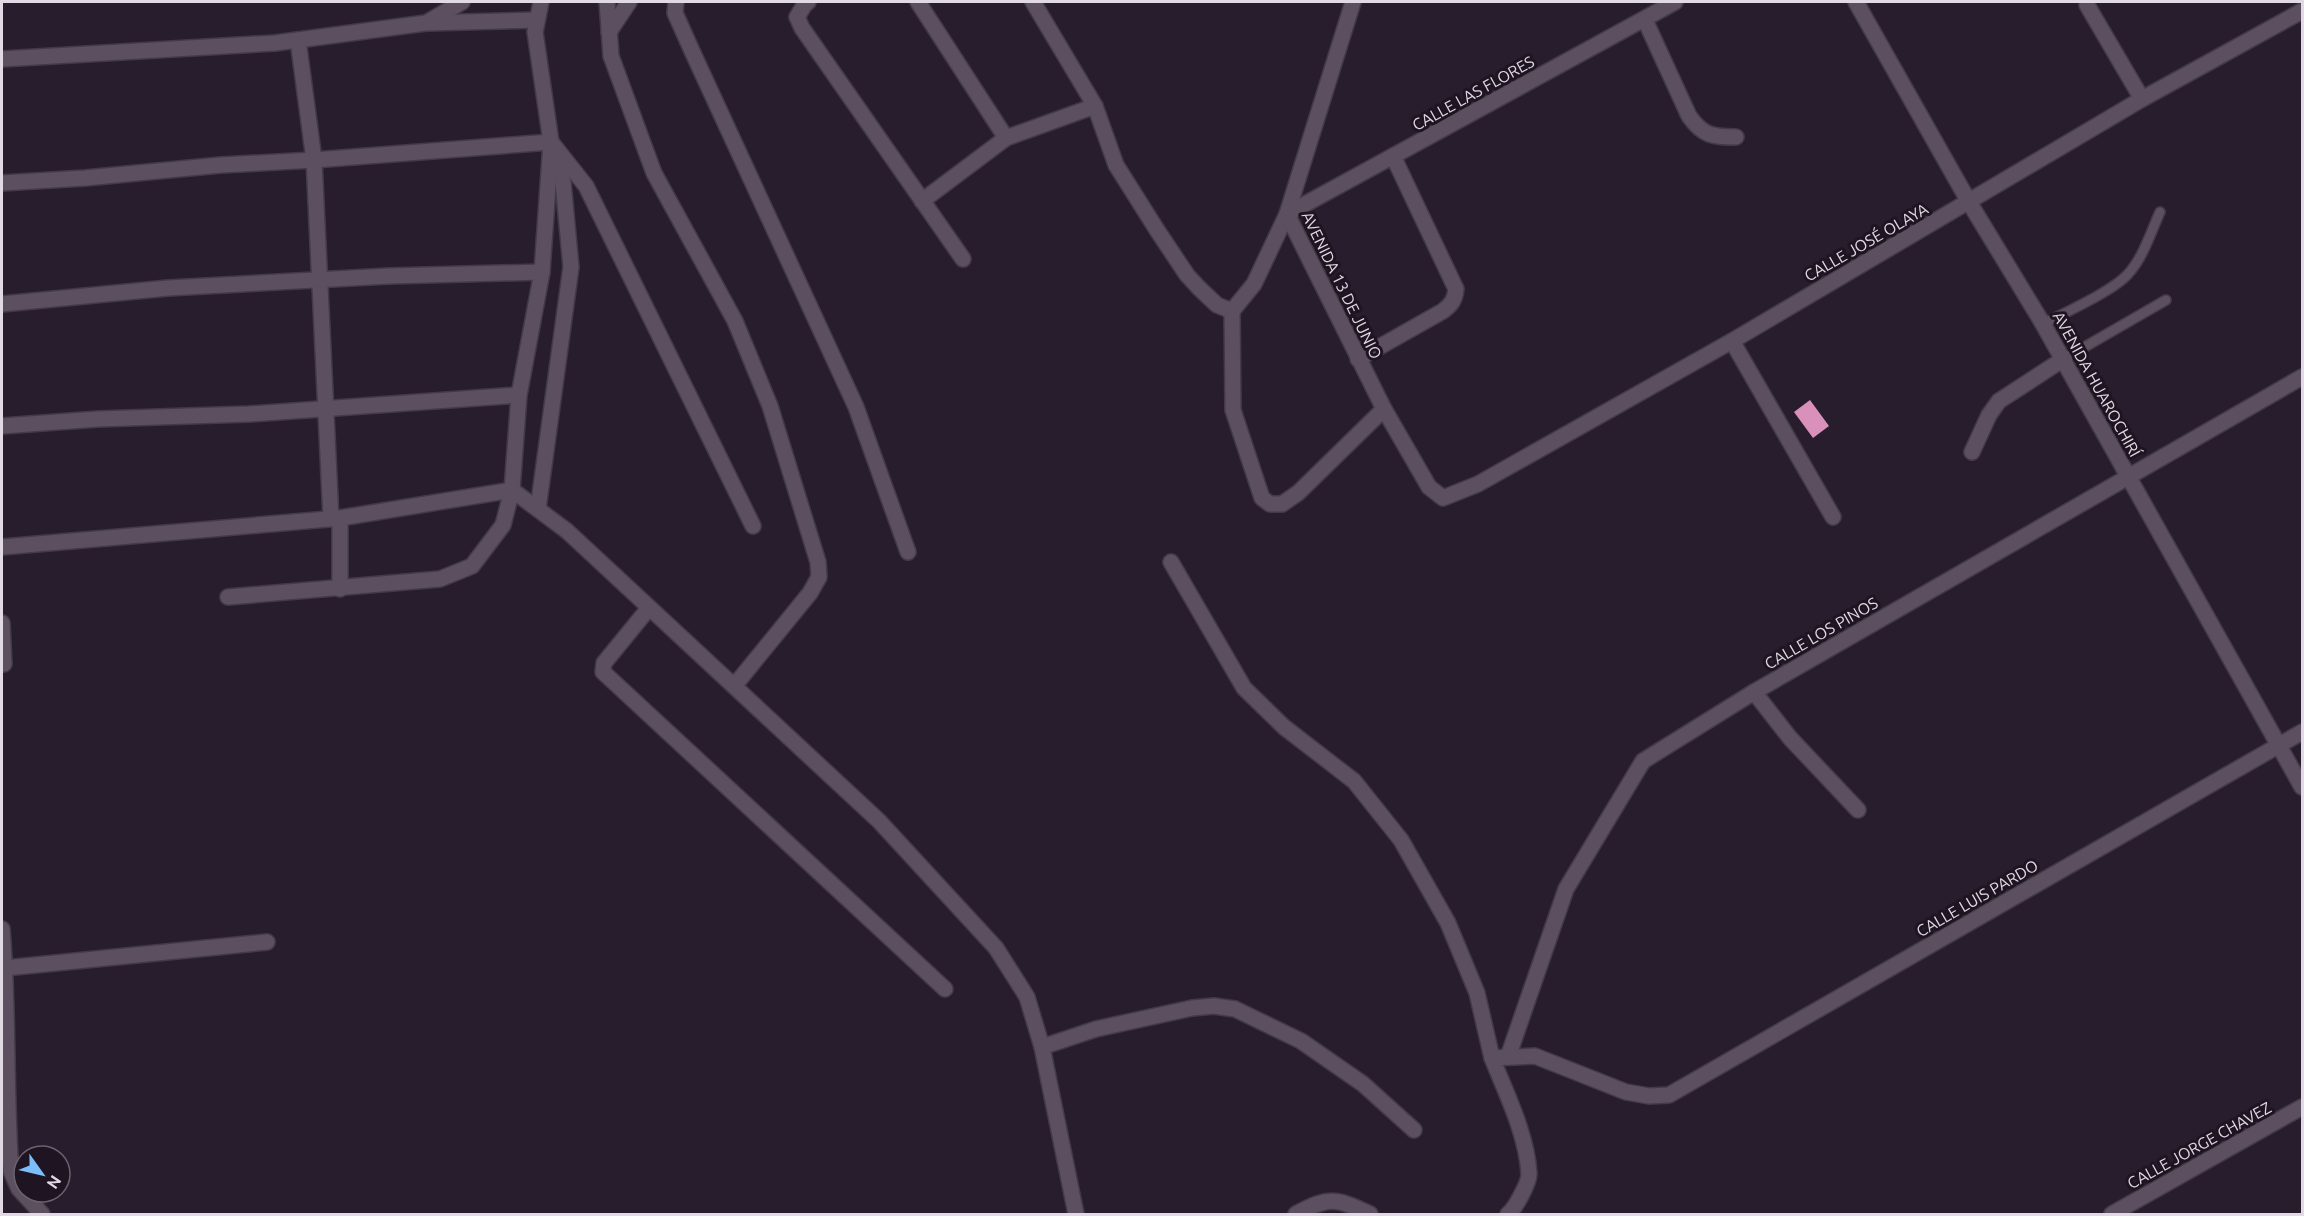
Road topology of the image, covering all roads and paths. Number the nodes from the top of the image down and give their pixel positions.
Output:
1 (462, 2) edge
2 (541, 2) edge
3 (607, 2) edge
4 (629, 2) edge
5 (676, 2) edge
6 (808, 2) edge
7 (918, 2) edge
8 (1033, 2) edge
9 (1353, 2) edge
10 (1675, 2) edge
11 (1856, 2) edge
12 (2087, 5) dead end
13 (2302, 10) edge
14 (537, 20) junction
15 (1645, 20) junction
16 (426, 23) junction
17 (609, 32) junction
18 (298, 40) junction
19 (2, 59) edge
20 (2142, 99) junction
21 (1095, 106) junction
22 (1736, 137) dead end
23 (1005, 138) junction
24 (551, 142) junction
25 (1393, 156) junction
26 (314, 160) junction
27 (2, 183) edge
28 (921, 201) junction
29 (1969, 202) junction
30 (2160, 212) dead end
31 (1287, 214) junction
32 (963, 260) dead end
33 (542, 272) junction
34 (320, 280) junction
35 (2166, 300) dead end
36 (2, 304) edge
37 (1232, 311) junction
38 (2043, 324) junction
39 (1732, 340) junction
40 (1358, 359) junction
41 (2062, 360) junction
42 (2302, 378) edge
43 (519, 395) junction
44 (326, 408) junction
45 (1384, 409) junction
46 (2, 426) edge
47 (1972, 452) dead end
48 (2128, 476) junction
49 (512, 490) junction
50 (1443, 498) joint
51 (538, 509) junction
52 (1833, 517) dead end
53 (336, 518) junction
54 (753, 526) dead end
55 (2, 547) edge
56 (908, 552) dead end
57 (1171, 562) dead end
58 (340, 589) junction
59 (228, 597) dead end
60 (649, 608) junction
61 (2, 623) edge
62 (3, 664) edge
63 (735, 685) junction
64 (1754, 692) junction
65 (2302, 732) edge
66 (2278, 746) junction
67 (2302, 787) edge
68 (1858, 810) dead end
69 (2, 929) edge
70 (267, 942) dead end
71 (5, 968) junction
72 (945, 989) dead end
73 (1042, 1047) junction
74 (1508, 1057) junction
75 (1492, 1058) junction
76 (2302, 1107) edge
77 (1414, 1130) dead end
78 (6, 1172) edge
79 (42, 1215) edge
80 (1076, 1215) edge
81 (1296, 1215) edge
82 (1370, 1215) edge
83 (1508, 1215) edge
84 (2112, 1215) edge

1 - 16 street
2 - 14 street
3 - 17 street
4 - 17 street
5 - 56 street
6 - 28 street
7 - 23 street
8 - 21 street
9 - 31 street, AVENIDA 13 DE JUNIO
10 - 15 street, CALLE LAS FLORES
11 - 29 street, AVENIDA HUAROCHIRÍ
12 - 20 street
13 - 20 street, CALLE JOSÉ OLAYA
14 - 16 street
14 - 24 street
15 - 22 street
15 - 25 street, CALLE LAS FLORES
16 - 18 street
17 - 63 street
18 - 19 street
18 - 26 street
20 - 29 street, CALLE JOSÉ OLAYA
21 - 23 street
21 - 37 street
23 - 28 street
24 - 26 street
24 - 33 street
24 - 51 street
24 - 54 street
25 - 31 street, CALLE LAS FLORES
25 - 40 street
26 - 27 street
26 - 34 street
28 - 32 street
29 - 38 street, AVENIDA HUAROCHIRÍ
29 - 39 street, CALLE JOSÉ OLAYA
30 - 38 lane
31 - 37 street
31 - 40 street, AVENIDA 13 DE JUNIO
33 - 34 street
33 - 43 street
34 - 36 street
34 - 44 street
35 - 41 lane
37 - 45 street
38 - 41 street, AVENIDA HUAROCHIRÍ
39 - 50 street, CALLE JOSÉ OLAYA
39 - 52 street
40 - 45 street, AVENIDA 13 DE JUNIO
41 - 47 street
41 - 48 street, AVENIDA HUAROCHIRÍ
42 - 48 street, CALLE LOS PINOS
43 - 44 street
43 - 49 street
44 - 46 street
44 - 53 street
45 - 50 street, AVENIDA 13 DE JUNIO
48 - 64 street, CALLE LOS PINOS
48 - 66 street, AVENIDA HUAROCHIRÍ
49 - 51 street
49 - 53 street
49 - 58 street
51 - 60 street
53 - 55 street
53 - 58 street
57 - 75 street
58 - 59 street
60 - 63 street
60 - 72 street
61 - 62 street
63 - 73 street
64 - 68 street
64 - 74 street, CALLE LOS PINOS
65 - 66 street, CALLE LUIS PARDO
66 - 67 street, AVENIDA HUAROCHIRÍ
66 - 74 street, CALLE LUIS PARDO
69 - 71 street
70 - 71 street
71 - 78 street
73 - 77 street
73 - 80 street
74 - 75 street
75 - 83 street
76 - 84 street, CALLE JORGE CHAVEZ
78 - 79 street
81 - 82 street

